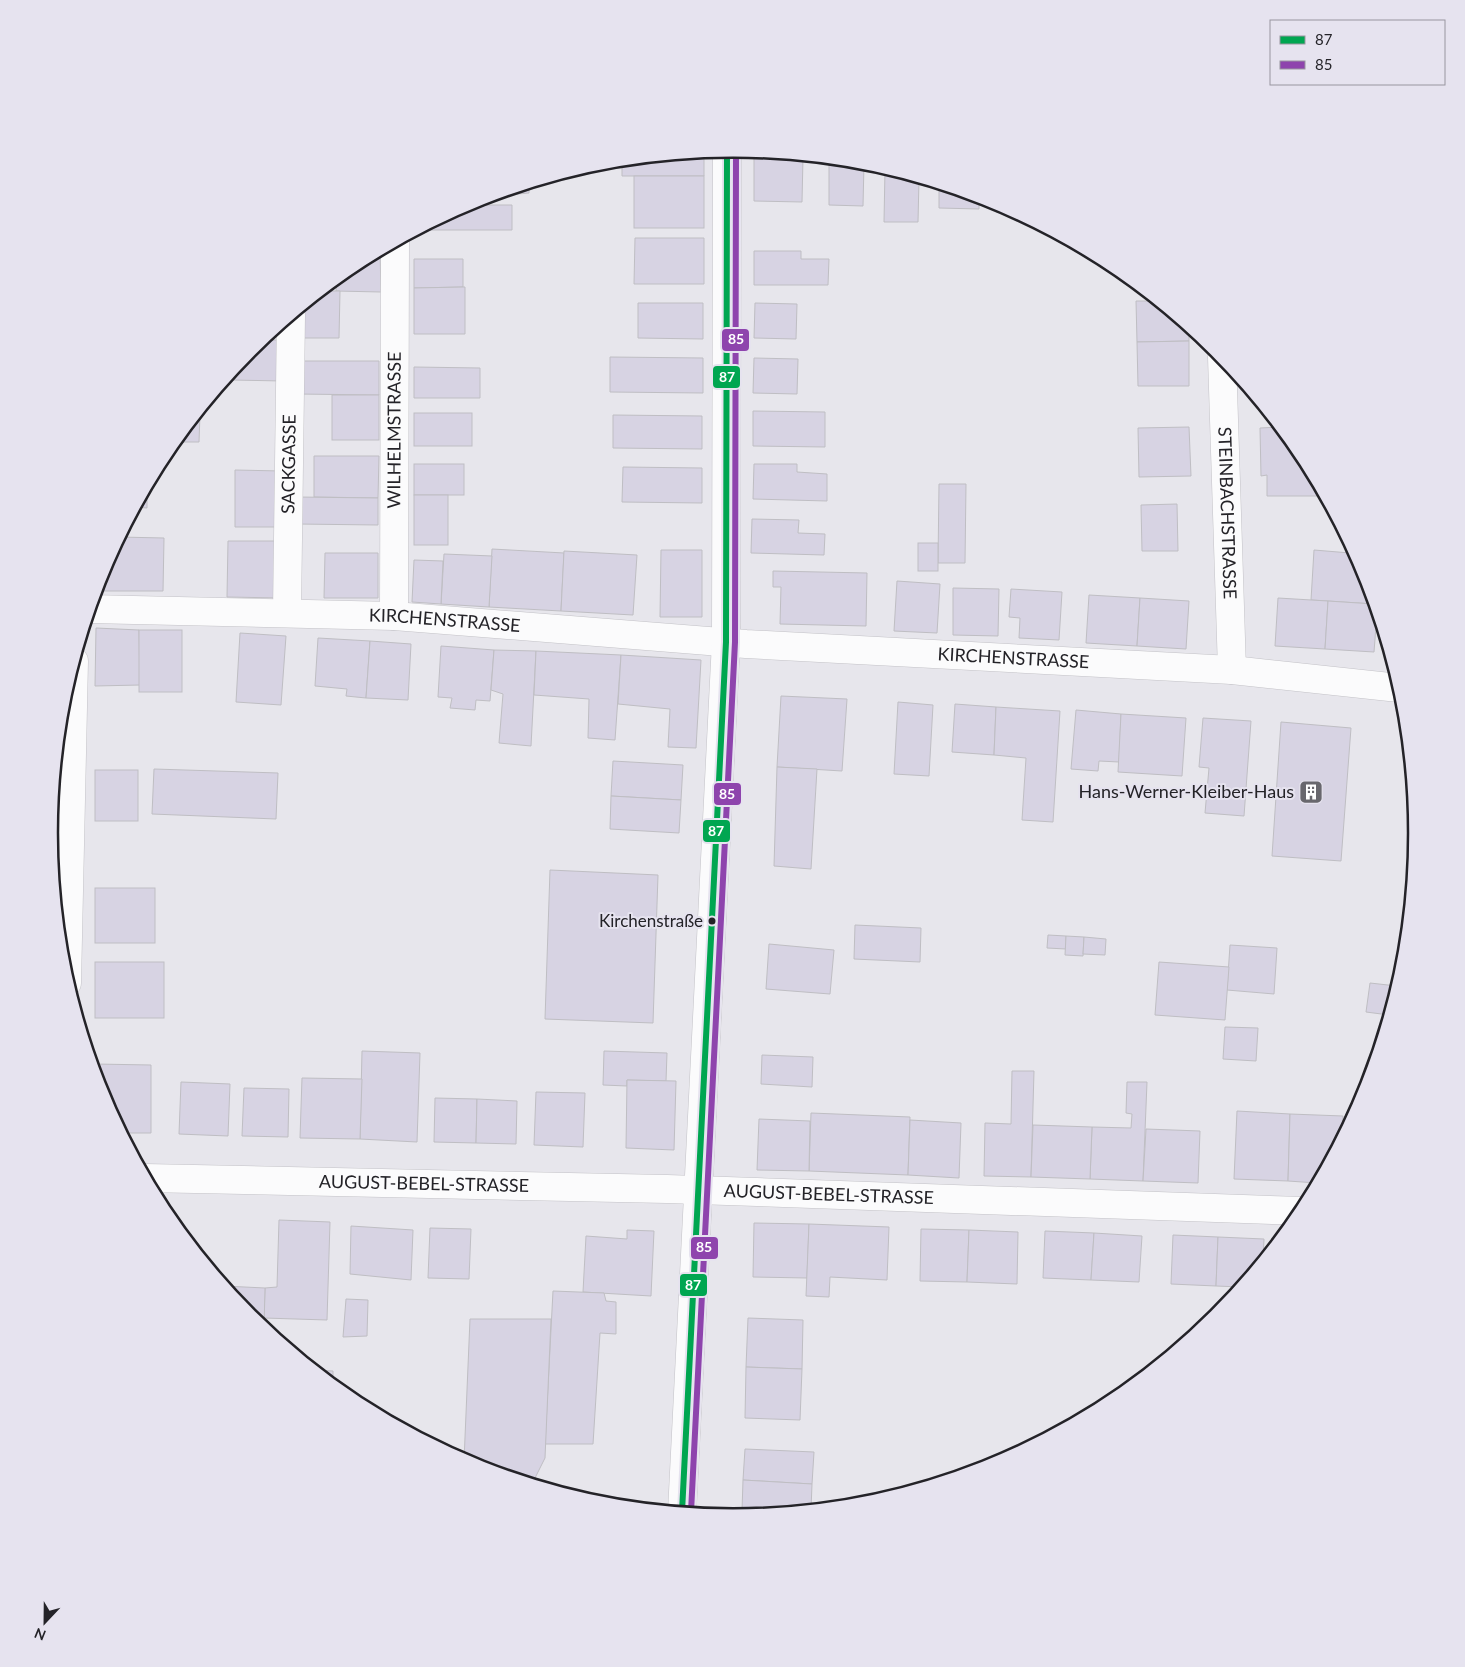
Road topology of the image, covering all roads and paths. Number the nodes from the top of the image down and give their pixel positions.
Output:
1 (727, 158) edge
2 (395, 249) edge
3 (292, 322) edge
4 (1222, 369) edge
5 (96, 609) edge
6 (287, 613) junction
7 (394, 616) junction
8 (726, 642) junction
9 (1232, 670) junction
10 (1391, 687) edge
11 (73, 689) edge
12 (68, 951) edge
13 (152, 1178) edge
14 (698, 1190) junction
15 (1293, 1211) edge
16 (682, 1506) edge

1 - 8 street
2 - 7 street, WILHELMSTRASSE
3 - 6 street, SACKGASSE
4 - 9 street, STEINBACHSTRASSE
5 - 6 street, KIRCHENSTRASSE
6 - 7 street, KIRCHENSTRASSE
7 - 8 street, KIRCHENSTRASSE
8 - 9 street, KIRCHENSTRASSE
8 - 14 street
9 - 10 street, KIRCHENSTRASSE
11 - 12 street
13 - 14 street, AUGUST-BEBEL-STRASSE
14 - 15 street, AUGUST-BEBEL-STRASSE
14 - 16 street

